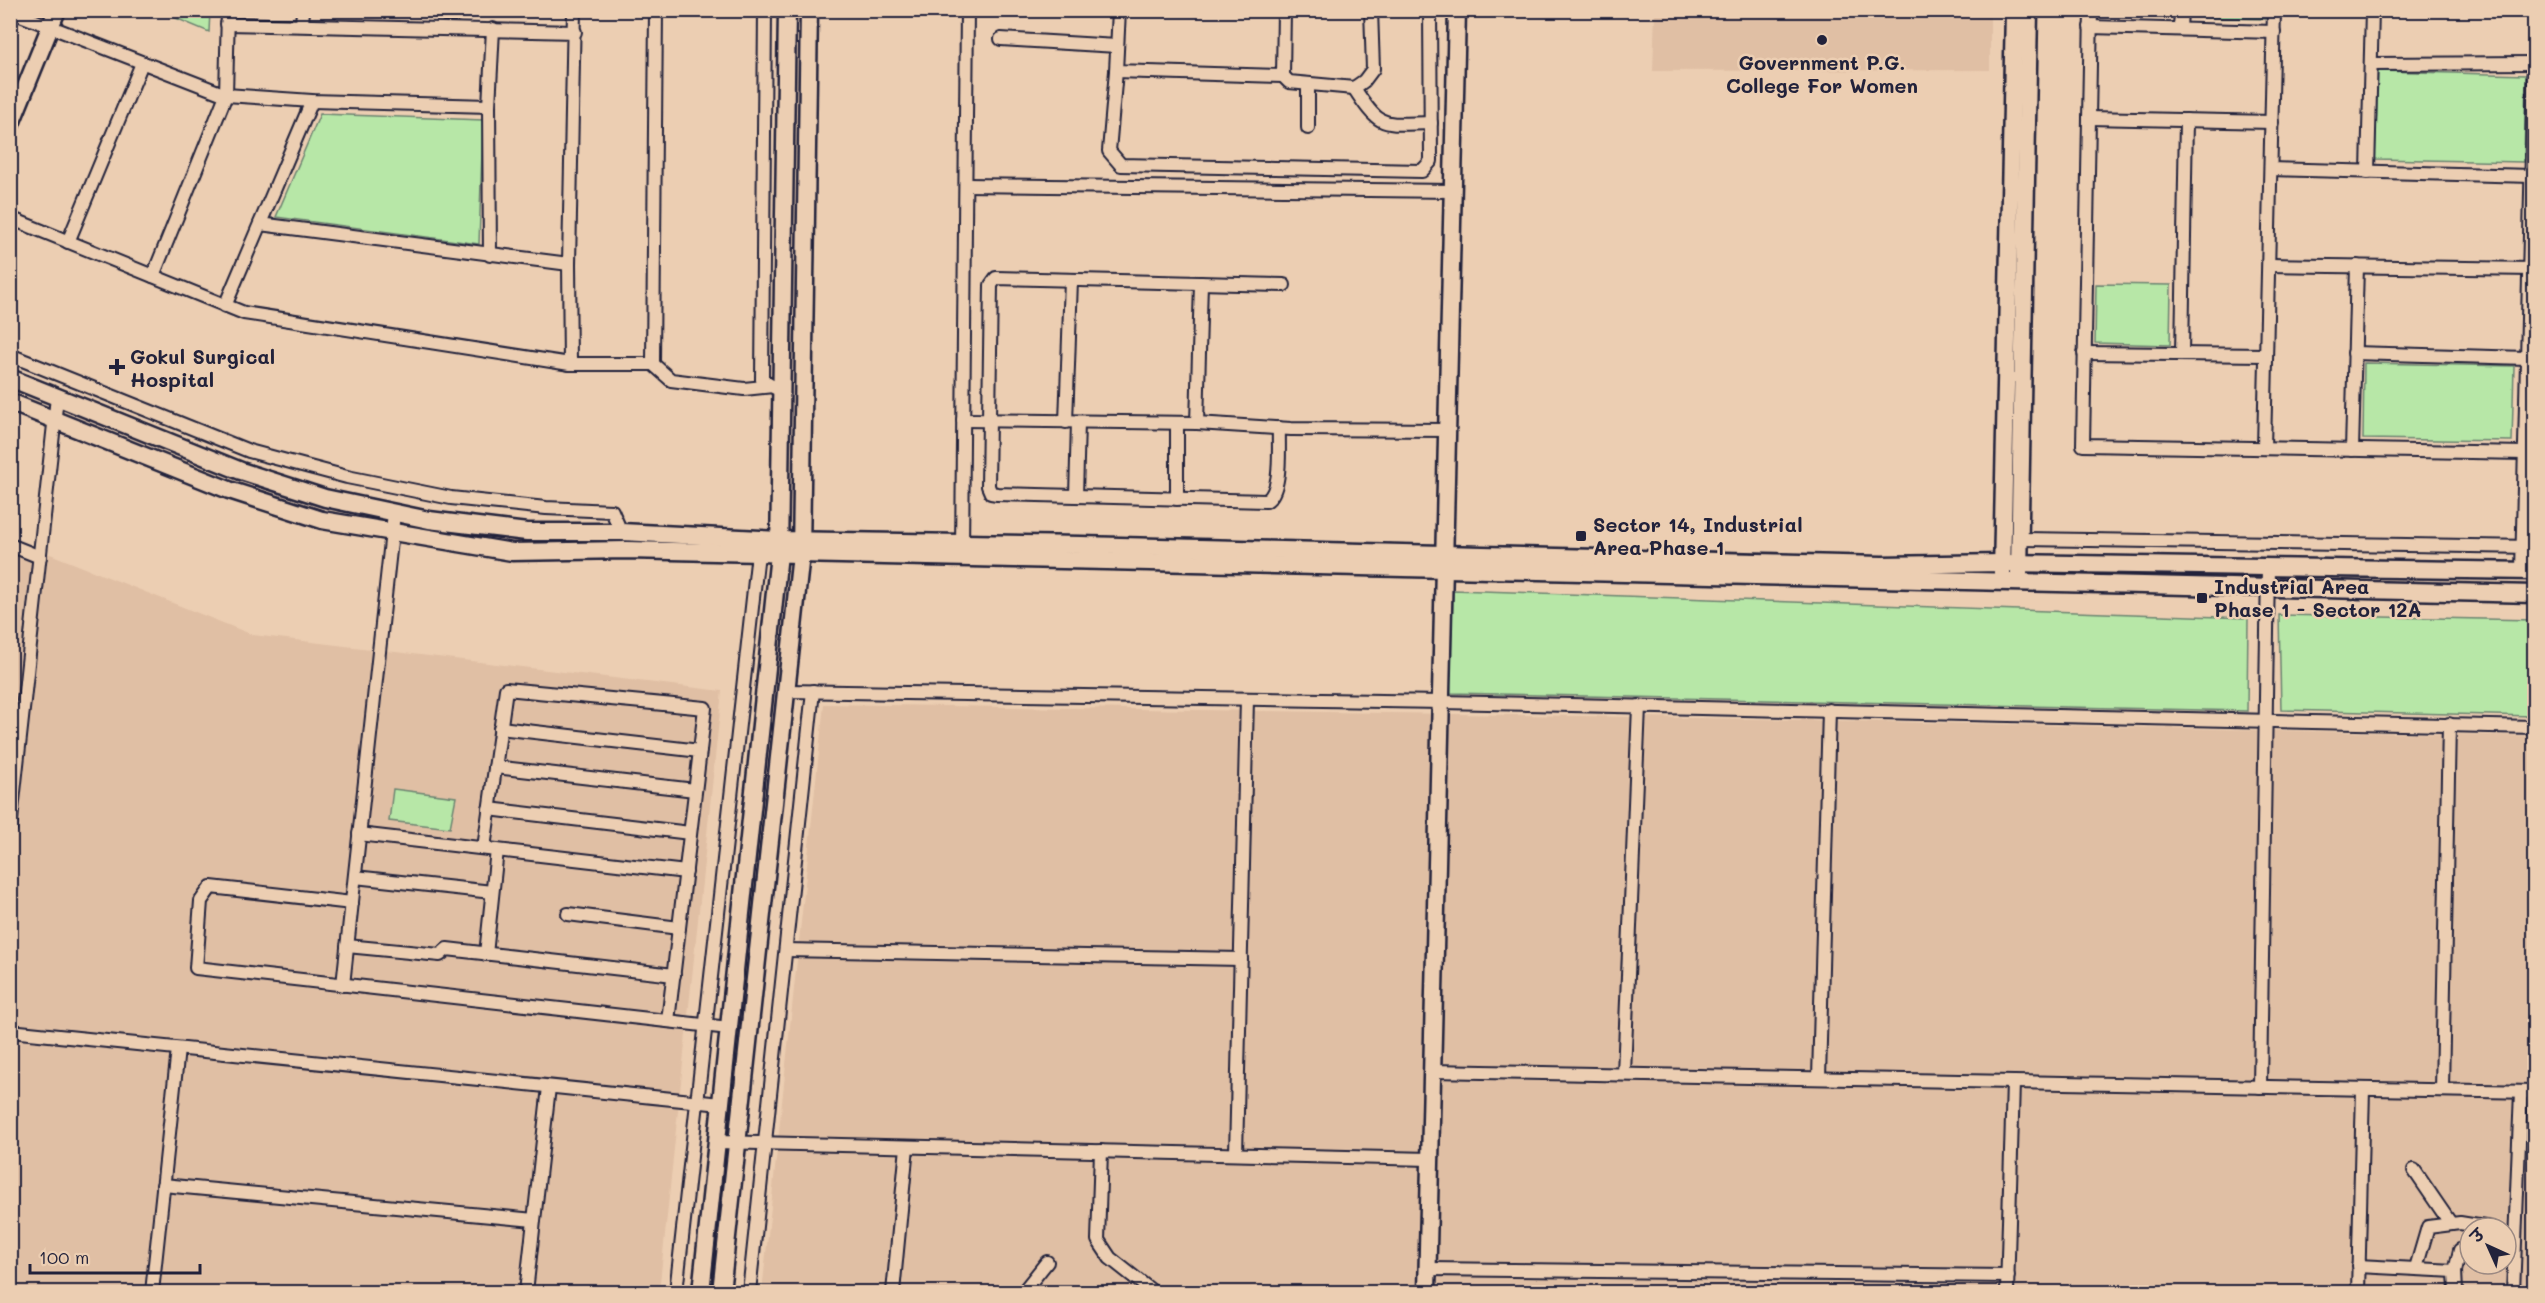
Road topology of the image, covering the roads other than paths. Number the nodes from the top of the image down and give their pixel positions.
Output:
1 (57, 10) edge
2 (228, 10) edge
3 (303, 10) edge
4 (574, 10) edge
5 (656, 10) edge
6 (765, 10) edge
7 (787, 10) edge
8 (809, 10) edge
9 (967, 10) edge
10 (1119, 10) edge
11 (1284, 10) edge
12 (1371, 10) edge
13 (1430, 10) edge
14 (1457, 10) edge
15 (2014, 10) edge
16 (2029, 10) edge
17 (2091, 10) edge
18 (2181, 10) edge
19 (2274, 10) edge
20 (2372, 10) edge
21 (10, 11) edge
22 (227, 24) junction
23 (302, 25) junction
24 (51, 27) junction
25 (2090, 27) junction
26 (2180, 29) junction
27 (493, 30) junction
28 (575, 32) junction
29 (2274, 32) junction
30 (1001, 39) dead end
31 (1117, 46) junction
32 (142, 63) junction
33 (2371, 64) junction
34 (2535, 65) edge
35 (1116, 71) junction
36 (1283, 76) junction
37 (1308, 84) junction
38 (1354, 88) junction
39 (226, 95) junction
40 (312, 101) junction
41 (489, 105) junction
42 (2089, 118) junction
43 (2186, 120) junction
44 (2272, 122) junction
45 (1431, 123) junction
46 (10, 126) edge
47 (1308, 129) dead end
48 (2271, 169) junction
49 (2368, 172) junction
50 (2532, 176) junction
51 (966, 185) junction
52 (1453, 191) junction
53 (10, 218) edge
54 (260, 224) junction
55 (68, 242) junction
56 (490, 255) junction
57 (569, 264) junction
58 (2270, 265) junction
59 (2356, 266) junction
60 (2532, 269) edge
61 (153, 276) junction
62 (1071, 280) junction
63 (1201, 283) junction
64 (1284, 285) dead end
65 (225, 306) junction
66 (2084, 353) junction
67 (2354, 353) junction
68 (2182, 354) junction
69 (10, 355) edge
70 (2266, 355) junction
71 (2527, 358) junction
72 (570, 364) junction
73 (653, 364) junction
74 (10, 378) edge
75 (777, 389) junction
76 (57, 397) junction
77 (10, 402) edge
78 (54, 420) junction
79 (963, 420) junction
80 (989, 420) junction
81 (1072, 422) junction
82 (1177, 423) junction
83 (1197, 423) junction
84 (1279, 428) junction
85 (1449, 429) junction
86 (2264, 448) junction
87 (2352, 450) junction
88 (2524, 453) junction
89 (1076, 496) junction
90 (1178, 499) junction
91 (394, 513) junction
92 (392, 531) junction
93 (621, 532) junction
94 (2019, 539) junction
95 (10, 545) edge
96 (779, 547) junction
97 (2528, 547) edge
98 (801, 548) junction
99 (962, 551) junction
100 (758, 554) junction
101 (40, 557) junction
102 (1446, 562) junction
103 (2002, 563) junction
104 (2019, 563) junction
105 (2268, 567) junction
106 (2528, 571) edge
107 (2010, 583) junction
108 (2268, 589) junction
109 (2535, 594) edge
110 (787, 690) junction
111 (813, 691) junction
112 (1247, 699) junction
113 (1442, 702) junction
114 (1639, 706) junction
115 (1829, 710) junction
116 (2266, 720) junction
117 (2449, 724) junction
118 (2535, 727) edge
119 (500, 729) junction
120 (700, 751) junction
121 (495, 767) junction
122 (695, 790) junction
123 (489, 809) junction
124 (10, 829) edge
125 (690, 833) junction
126 (359, 834) junction
127 (483, 848) junction
128 (497, 850) junction
129 (686, 872) junction
130 (355, 877) junction
131 (492, 892) junction
132 (352, 903) junction
133 (568, 914) dead end
134 (679, 928) junction
135 (347, 946) junction
136 (786, 950) junction
137 (486, 954) junction
138 (1241, 959) junction
139 (674, 975) junction
140 (343, 985) junction
141 (668, 1021) junction
142 (704, 1026) junction
143 (729, 1028) junction
144 (10, 1031) edge
145 (178, 1049) junction
146 (1432, 1071) junction
147 (1624, 1074) junction
148 (1819, 1078) junction
149 (2013, 1082) junction
150 (549, 1087) junction
151 (2260, 1087) junction
152 (2363, 1089) junction
153 (2442, 1090) junction
154 (2521, 1092) junction
155 (2535, 1092) edge
156 (695, 1102) junction
157 (722, 1104) junction
158 (717, 1142) junction
159 (736, 1143) junction
160 (765, 1143) junction
161 (908, 1147) junction
162 (1101, 1151) junction
163 (1236, 1154) junction
164 (1430, 1159) junction
165 (2414, 1170) dead end
166 (163, 1185) junction
167 (2512, 1216) edge
168 (534, 1220) junction
169 (2458, 1223) edge
170 (2451, 1224) junction
171 (2458, 1260) edge
172 (1047, 1262) dead end
173 (2358, 1266) junction
174 (2416, 1268) junction
175 (1428, 1269) junction
176 (2456, 1271) junction
177 (2008, 1276) junction
178 (2512, 1276) edge
179 (152, 1293) edge
180 (526, 1293) edge
181 (676, 1293) edge
182 (701, 1293) edge
183 (721, 1293) edge
184 (749, 1293) edge
185 (893, 1293) edge
186 (1023, 1293) edge
187 (1154, 1293) edge
188 (1427, 1293) edge
189 (2007, 1293) edge
190 (2358, 1293) edge
191 (2456, 1293) edge
192 (2513, 1293) edge

1 - 24 street
2 - 22 street
3 - 23 street
4 - 28 street
5 - 73 street
6 - 75 street
7 - 75 street
8 - 98 street
9 - 51 street
10 - 31 street
11 - 36 street
12 - 38 street
13 - 45 street
14 - 52 street
15 - 103 street
16 - 94 street
17 - 25 street
18 - 26 street
19 - 29 street
20 - 33 street
21 - 24 street
22 - 23 street
22 - 39 street
23 - 27 street
24 - 32 street
24 - 46 street
25 - 26 street
25 - 42 street
26 - 29 street
27 - 28 street
27 - 41 street
28 - 57 street
29 - 44 street
30 - 31 street
31 - 35 street
32 - 39 street
32 - 55 street
33 - 34 street
33 - 49 street
34 - 50 street
35 - 36 street
35 - 45 street
36 - 37 street
37 - 38 street
37 - 47 street
38 - 45 street
39 - 40 street
39 - 61 street
40 - 41 street
40 - 54 street
41 - 56 street
42 - 43 street
42 - 66 street
43 - 44 street
43 - 68 street
44 - 48 street
48 - 49 street
48 - 58 street
49 - 50 street
50 - 60 street
51 - 52 street
51 - 79 street
52 - 85 street
53 - 55 street
54 - 56 street
54 - 65 street
55 - 61 street
56 - 57 street
57 - 72 street
58 - 59 street
58 - 70 street
59 - 60 street
59 - 67 street
60 - 71 street
61 - 65 street
62 - 63 street
62 - 80 street
62 - 81 street
63 - 64 street
63 - 83 street
65 - 72 street
66 - 68 street
66 - 86 street
67 - 71 street
67 - 87 street
68 - 70 street
69 - 93 street
70 - 86 street
71 - 88 street
72 - 73 street
73 - 75 street
74 - 76 street
75 - 96 street
76 - 78 street
76 - 91 street
77 - 78 street
78 - 92 street
78 - 101 street
79 - 80 street
79 - 99 street
80 - 81 street
80 - 89 street
81 - 82 street
81 - 89 street
82 - 83 street
82 - 90 street
83 - 84 street
84 - 85 street
84 - 90 street
85 - 102 street
86 - 87 street
87 - 88 street
88 - 97 street
89 - 90 street
91 - 92 street
91 - 93 street
92 - 100 street
92 - 126 street
93 - 96 street
94 - 97 street
94 - 104 street
95 - 101 street
96 - 98 street
96 - 100 street
96 - 143 street
97 - 106 street
98 - 99 street
98 - 110 street
99 - 102 street
100 - 142 street
101 - 124 street
102 - 103 street
102 - 107 street
102 - 113 street
103 - 104 street
103 - 107 street
104 - 105 street
104 - 107 street
105 - 106 street
105 - 108 street
107 - 108 street
108 - 109 street
108 - 116 street
110 - 111 street
110 - 159 street
111 - 112 street
111 - 136 street
112 - 113 street
112 - 138 street
113 - 114 street
113 - 146 street
114 - 115 street
114 - 147 street
115 - 116 street
115 - 148 street
116 - 117 street
116 - 151 street
117 - 118 street
117 - 153 street
119 - 120 street
119 - 120 street
119 - 121 street
120 - 122 street
121 - 122 street
121 - 123 street
122 - 125 street
123 - 125 street
123 - 127 street
125 - 129 street
126 - 127 street
126 - 130 street
127 - 128 street
128 - 129 street
128 - 131 street
129 - 134 street
130 - 131 street
130 - 132 street
131 - 137 street
132 - 135 street
132 - 140 street
133 - 134 street
134 - 139 street
135 - 137 street
135 - 140 street
136 - 138 street
136 - 160 street
137 - 139 street
138 - 163 street
139 - 141 street
140 - 141 street
141 - 142 street
142 - 143 street
142 - 156 street
143 - 157 street
144 - 145 street
145 - 150 street
145 - 166 street
146 - 147 street
146 - 164 street
147 - 148 street
148 - 149 street
149 - 151 street
149 - 177 street
150 - 156 street
150 - 168 street
151 - 152 street
152 - 153 street
152 - 173 street
153 - 154 street
154 - 155 street
154 - 167 street
156 - 157 street
156 - 181 street
157 - 158 street
158 - 159 street
158 - 182 street
159 - 160 street
159 - 183 street
160 - 161 street
160 - 184 street
161 - 162 street
161 - 185 street
162 - 163 street
162 - 187 street
163 - 164 street
164 - 175 street
165 - 170 street
166 - 168 street
166 - 179 street
168 - 180 street
169 - 170 street
170 - 174 street
171 - 176 street
172 - 186 street
173 - 174 street
173 - 190 street
174 - 176 street
175 - 177 street
175 - 188 street
176 - 191 street
177 - 189 street
178 - 192 street

